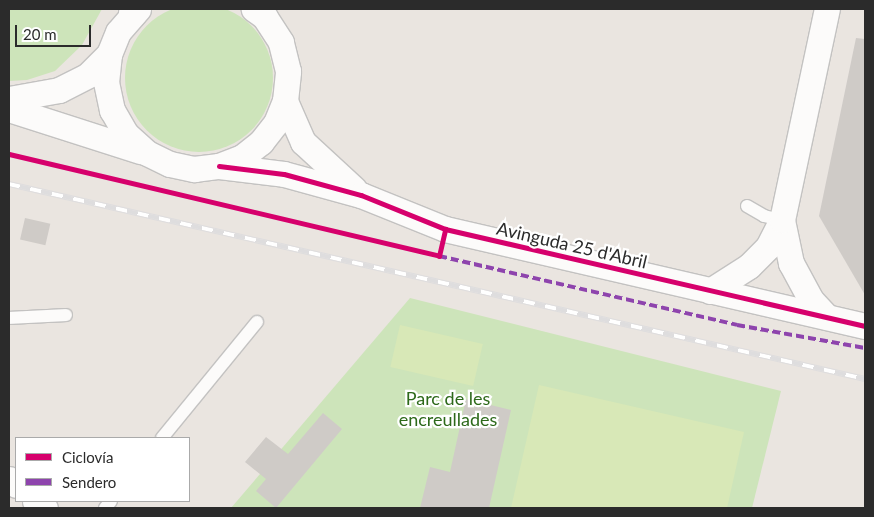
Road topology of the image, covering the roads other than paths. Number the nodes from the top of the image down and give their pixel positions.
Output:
1 (254, 9) edge
2 (827, 9) edge
3 (135, 10) edge
4 (109, 54) junction
5 (9, 99) edge
6 (285, 101) junction
7 (9, 109) edge
8 (147, 153) junction
9 (220, 166) junction
10 (361, 196) junction
11 (747, 206) dead end
12 (782, 220) junction
13 (710, 290) junction
14 (66, 315) dead end
15 (9, 318) edge
16 (827, 318) junction
17 (257, 322) dead end
18 (865, 326) edge
19 (163, 437) edge

1 - 6 street
2 - 12 street
3 - 4 street
4 - 5 street
4 - 8 street
6 - 9 street
6 - 10 street, Avinguda 25 d'Abril
7 - 8 street
8 - 9 street
9 - 10 street, Avinguda 25 d'Abril
10 - 13 street, Avinguda 25 d'Abril
11 - 12 lane
12 - 13 street
12 - 16 street
13 - 16 street, Avinguda 25 d'Abril
14 - 15 lane
16 - 18 street, Avinguda 25 d'Abril
17 - 19 lane

